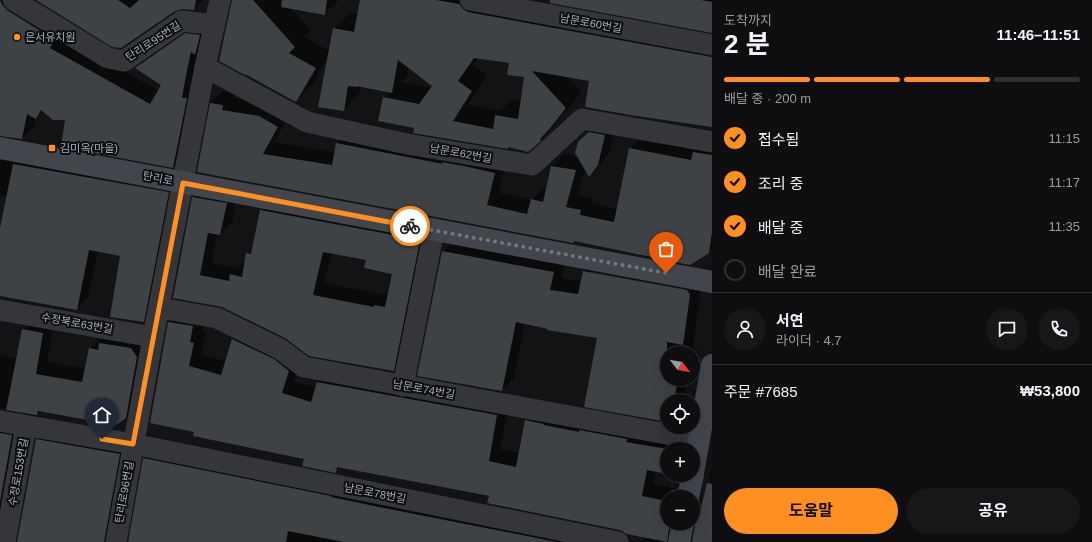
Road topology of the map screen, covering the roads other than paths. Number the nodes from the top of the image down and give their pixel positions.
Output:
1 (5, 0) edge
2 (13, 0) edge
3 (220, 0) edge
4 (470, 0) edge
5 (540, 7) edge
6 (0, 9) edge
7 (214, 25) junction
8 (712, 45) edge
9 (205, 67) junction
10 (712, 142) edge
11 (0, 148) edge
12 (183, 183) junction
13 (434, 230) junction
14 (712, 282) edge
15 (160, 308) junction
16 (0, 310) edge
17 (153, 337) junction
18 (712, 365) edge
19 (403, 386) junction
20 (0, 421) edge
21 (26, 426) junction
22 (699, 440) joint
23 (133, 444) junction
24 (682, 530) edge
25 (5, 542) edge
26 (116, 542) edge
27 (618, 542) edge
28 (679, 542) edge

1 - 6 street
2 - 7 street, 탄리로95번길
3 - 7 street
4 - 5 street, 남문로60번길
5 - 8 street, 남문로60번길
7 - 9 street
9 - 10 street, 남문로62번길
9 - 12 street
11 - 12 main road, 탄리로
12 - 13 main road, 탄리로
12 - 15 street, 탄리로96번길
13 - 14 main road, 탄리로
13 - 19 street
15 - 17 street, 탄리로96번길
15 - 19 street, 남문로74번길
16 - 17 street, 수정북로63번길
17 - 23 street, 탄리로96번길
18 - 22 main road
19 - 22 street, 남문로74번길
20 - 21 street, 수정로153번길
21 - 23 street, 수정로153번길
21 - 25 street, 수정로153번길
23 - 26 street, 탄리로96번길
23 - 27 street, 남문로78번길
24 - 28 main road

